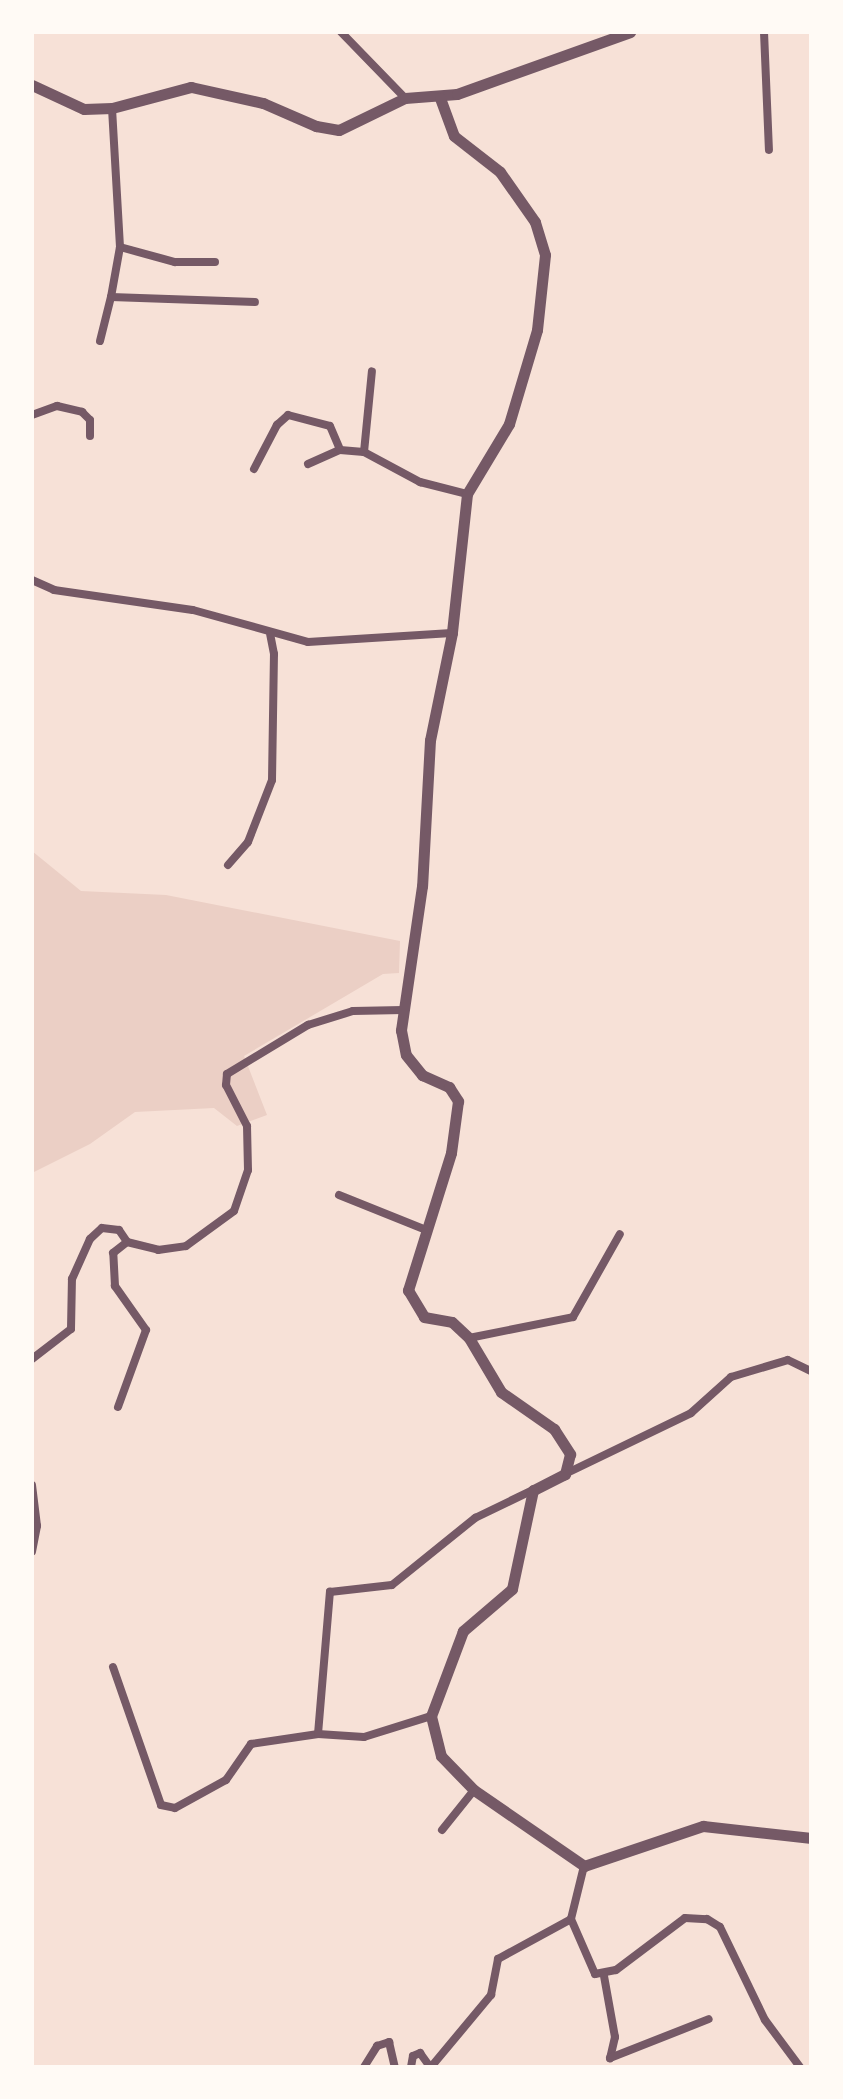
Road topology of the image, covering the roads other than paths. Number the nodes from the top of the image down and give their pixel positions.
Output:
1 (341, 32) edge
2 (630, 32) edge
3 (764, 32) edge
4 (32, 85) edge
5 (405, 98) junction
6 (440, 98) junction
7 (112, 108) junction
8 (769, 150) dead end
9 (120, 247) junction
10 (215, 262) dead end
11 (111, 297) junction
12 (255, 302) dead end
13 (100, 341) dead end
14 (372, 371) dead end
15 (32, 415) edge
16 (90, 436) dead end
17 (340, 450) junction
18 (364, 452) junction
19 (308, 464) dead end
20 (254, 469) dead end
21 (467, 494) junction
22 (32, 580) edge
23 (452, 633) junction
24 (270, 634) junction
25 (228, 865) dead end
26 (403, 1010) junction
27 (339, 1195) dead end
28 (426, 1230) junction
29 (620, 1234) dead end
30 (127, 1242) junction
31 (469, 1338) junction
32 (32, 1359) edge
33 (811, 1371) edge
34 (118, 1407) dead end
35 (565, 1474) junction
36 (32, 1485) edge
37 (533, 1490) junction
38 (32, 1552) edge
39 (113, 1667) dead end
40 (431, 1716) junction
41 (318, 1734) junction
42 (474, 1790) junction
43 (442, 1830) dead end
44 (811, 1838) edge
45 (584, 1866) junction
46 (571, 1919) junction
47 (604, 1976) junction
48 (709, 2019) dead end
49 (608, 2063) edge
50 (364, 2067) edge
51 (395, 2067) edge
52 (411, 2067) edge
53 (431, 2067) edge
54 (800, 2067) edge

1 - 5 street
2 - 6 street
3 - 8 street
4 - 7 street
5 - 6 street
5 - 7 street
6 - 21 street
7 - 9 street
9 - 10 street
9 - 11 street
11 - 12 street
11 - 13 street
14 - 18 street
15 - 16 street
17 - 18 street
17 - 19 street
17 - 20 street
18 - 21 street
21 - 23 street
22 - 24 street
23 - 24 street
23 - 26 street
24 - 25 street
26 - 28 street
26 - 30 street
27 - 28 street
28 - 31 street
29 - 31 street
30 - 32 street
30 - 34 street
31 - 35 street
33 - 35 street
35 - 37 street
36 - 38 street
37 - 40 street
37 - 41 street
39 - 41 street
40 - 41 street
40 - 42 street
42 - 43 street
42 - 45 street
44 - 45 street
45 - 46 street
46 - 47 street
46 - 53 street
47 - 49 street
47 - 54 street
48 - 49 street
50 - 51 street
52 - 53 street

